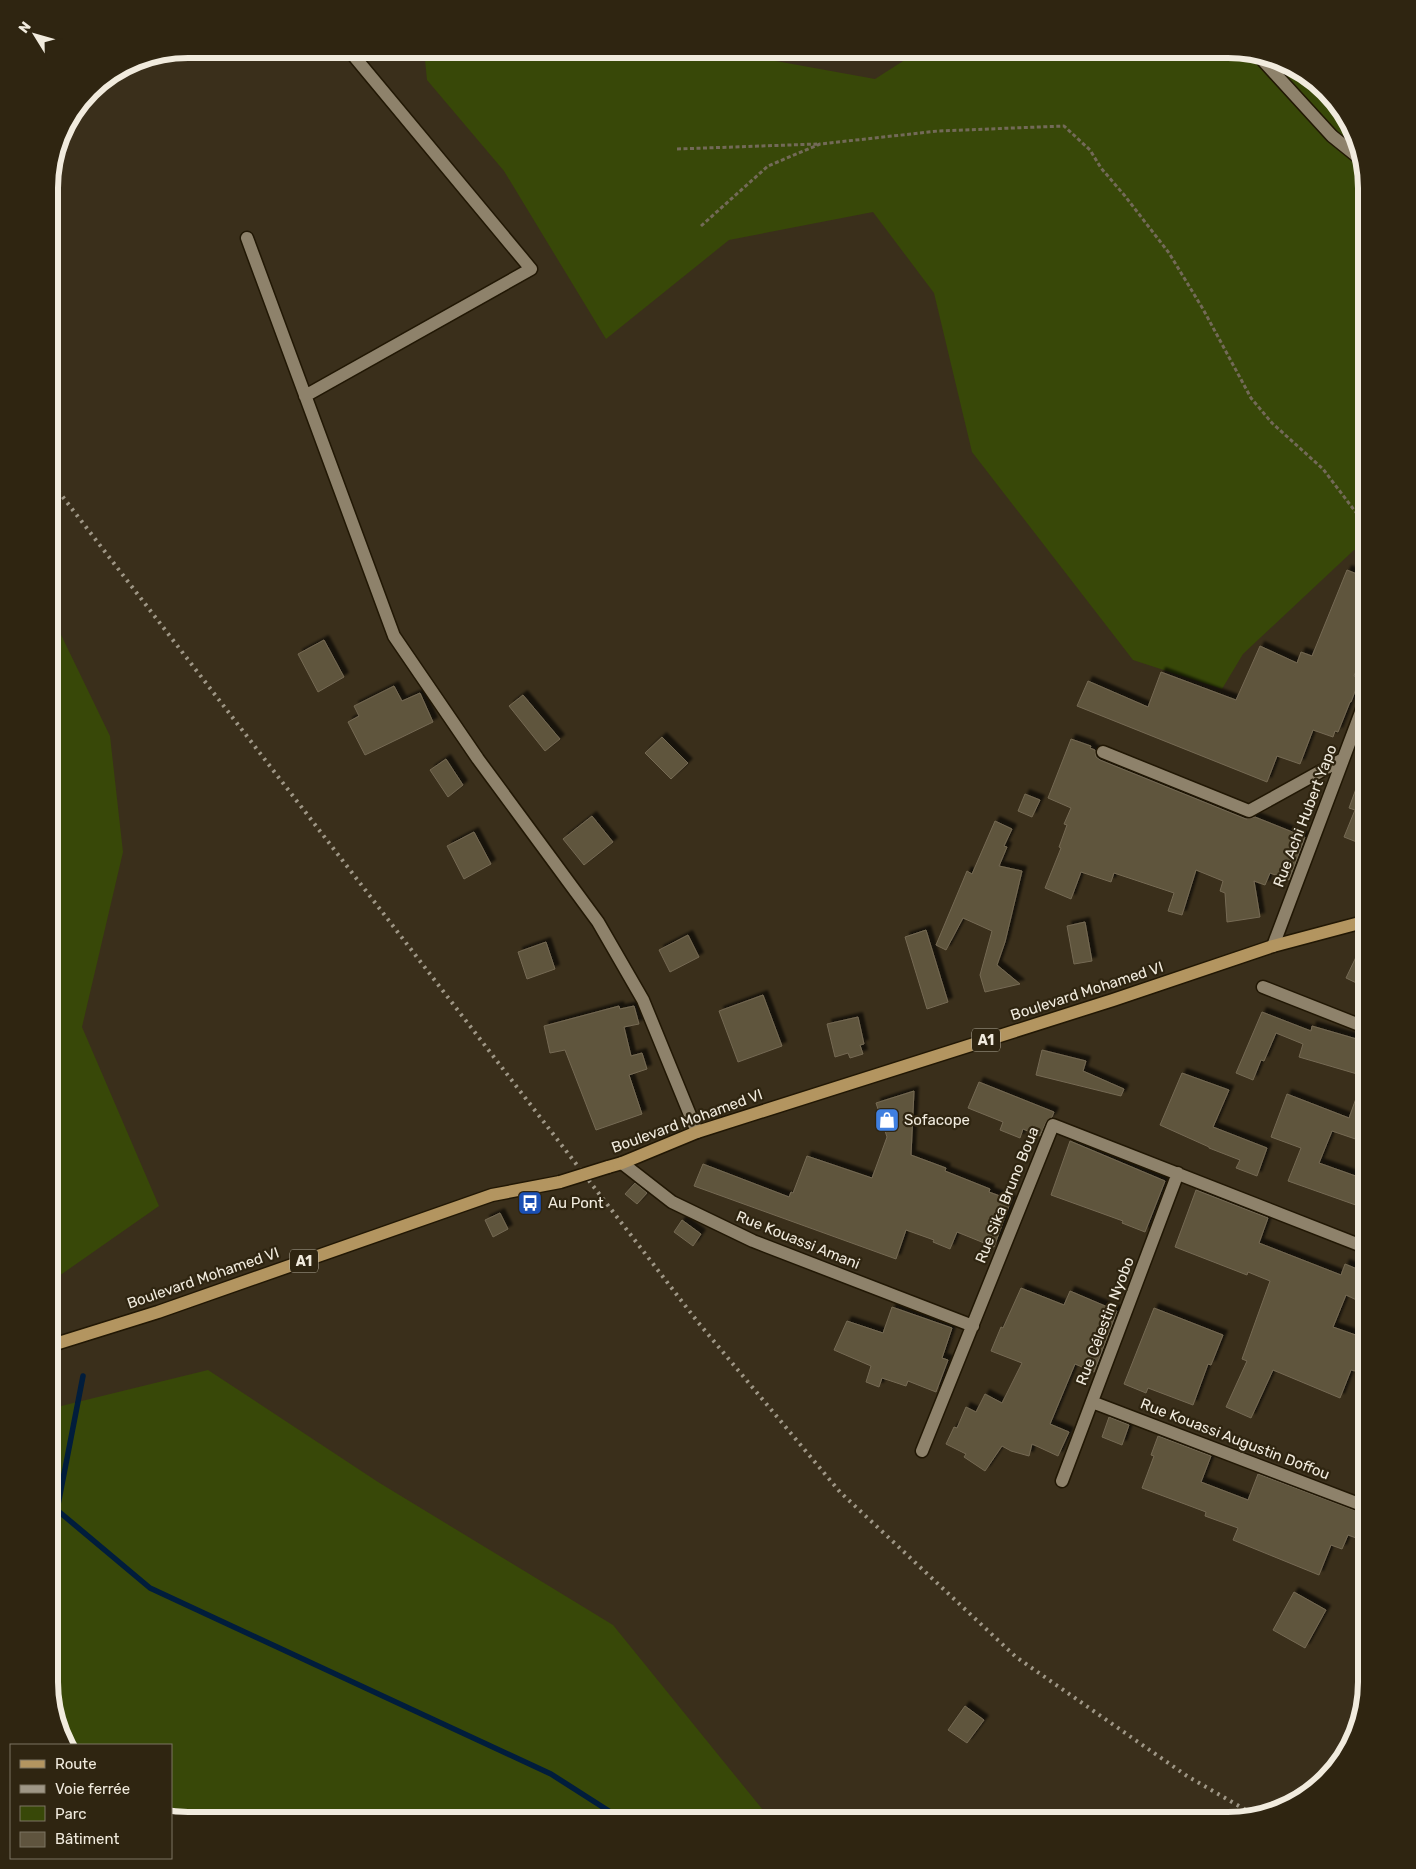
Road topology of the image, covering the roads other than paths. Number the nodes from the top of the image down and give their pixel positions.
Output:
1 (355, 57) edge
2 (1265, 63) edge
3 (1354, 154) edge
4 (247, 238) dead end
5 (306, 396) junction
6 (1358, 721) edge
7 (1103, 752) dead end
8 (1344, 759) junction
9 (1358, 922) edge
10 (1273, 946) junction
11 (1263, 987) dead end
12 (1358, 1024) edge
13 (697, 1132) junction
14 (622, 1163) junction
15 (1178, 1173) junction
16 (1358, 1244) edge
17 (973, 1326) junction
18 (57, 1343) edge
19 (1092, 1402) junction
20 (922, 1451) dead end
21 (1062, 1481) dead end
22 (1358, 1504) edge

1 - 5 street
2 - 3 street
4 - 5 street
5 - 13 street
6 - 8 street, Rue Achi Hubert Yapo
7 - 8 street
8 - 10 street, Rue Achi Hubert Yapo
9 - 10 main road, Boulevard Mohamed VI / A1
10 - 13 main road, Boulevard Mohamed VI / A1
11 - 12 street
13 - 14 main road, Boulevard Mohamed VI / A1
14 - 17 street, Rue Kouassi Amani
14 - 18 main road, Boulevard Mohamed VI / A1, bridge
15 - 16 street, Rue Sika Bruno Boua
15 - 17 street, Rue Sika Bruno Boua
15 - 19 street, Rue Célestin Nyobo
17 - 20 street, Rue Sika Bruno Boua
19 - 21 street, Rue Célestin Nyobo
19 - 22 street, Rue Kouassi Augustin Doffou

